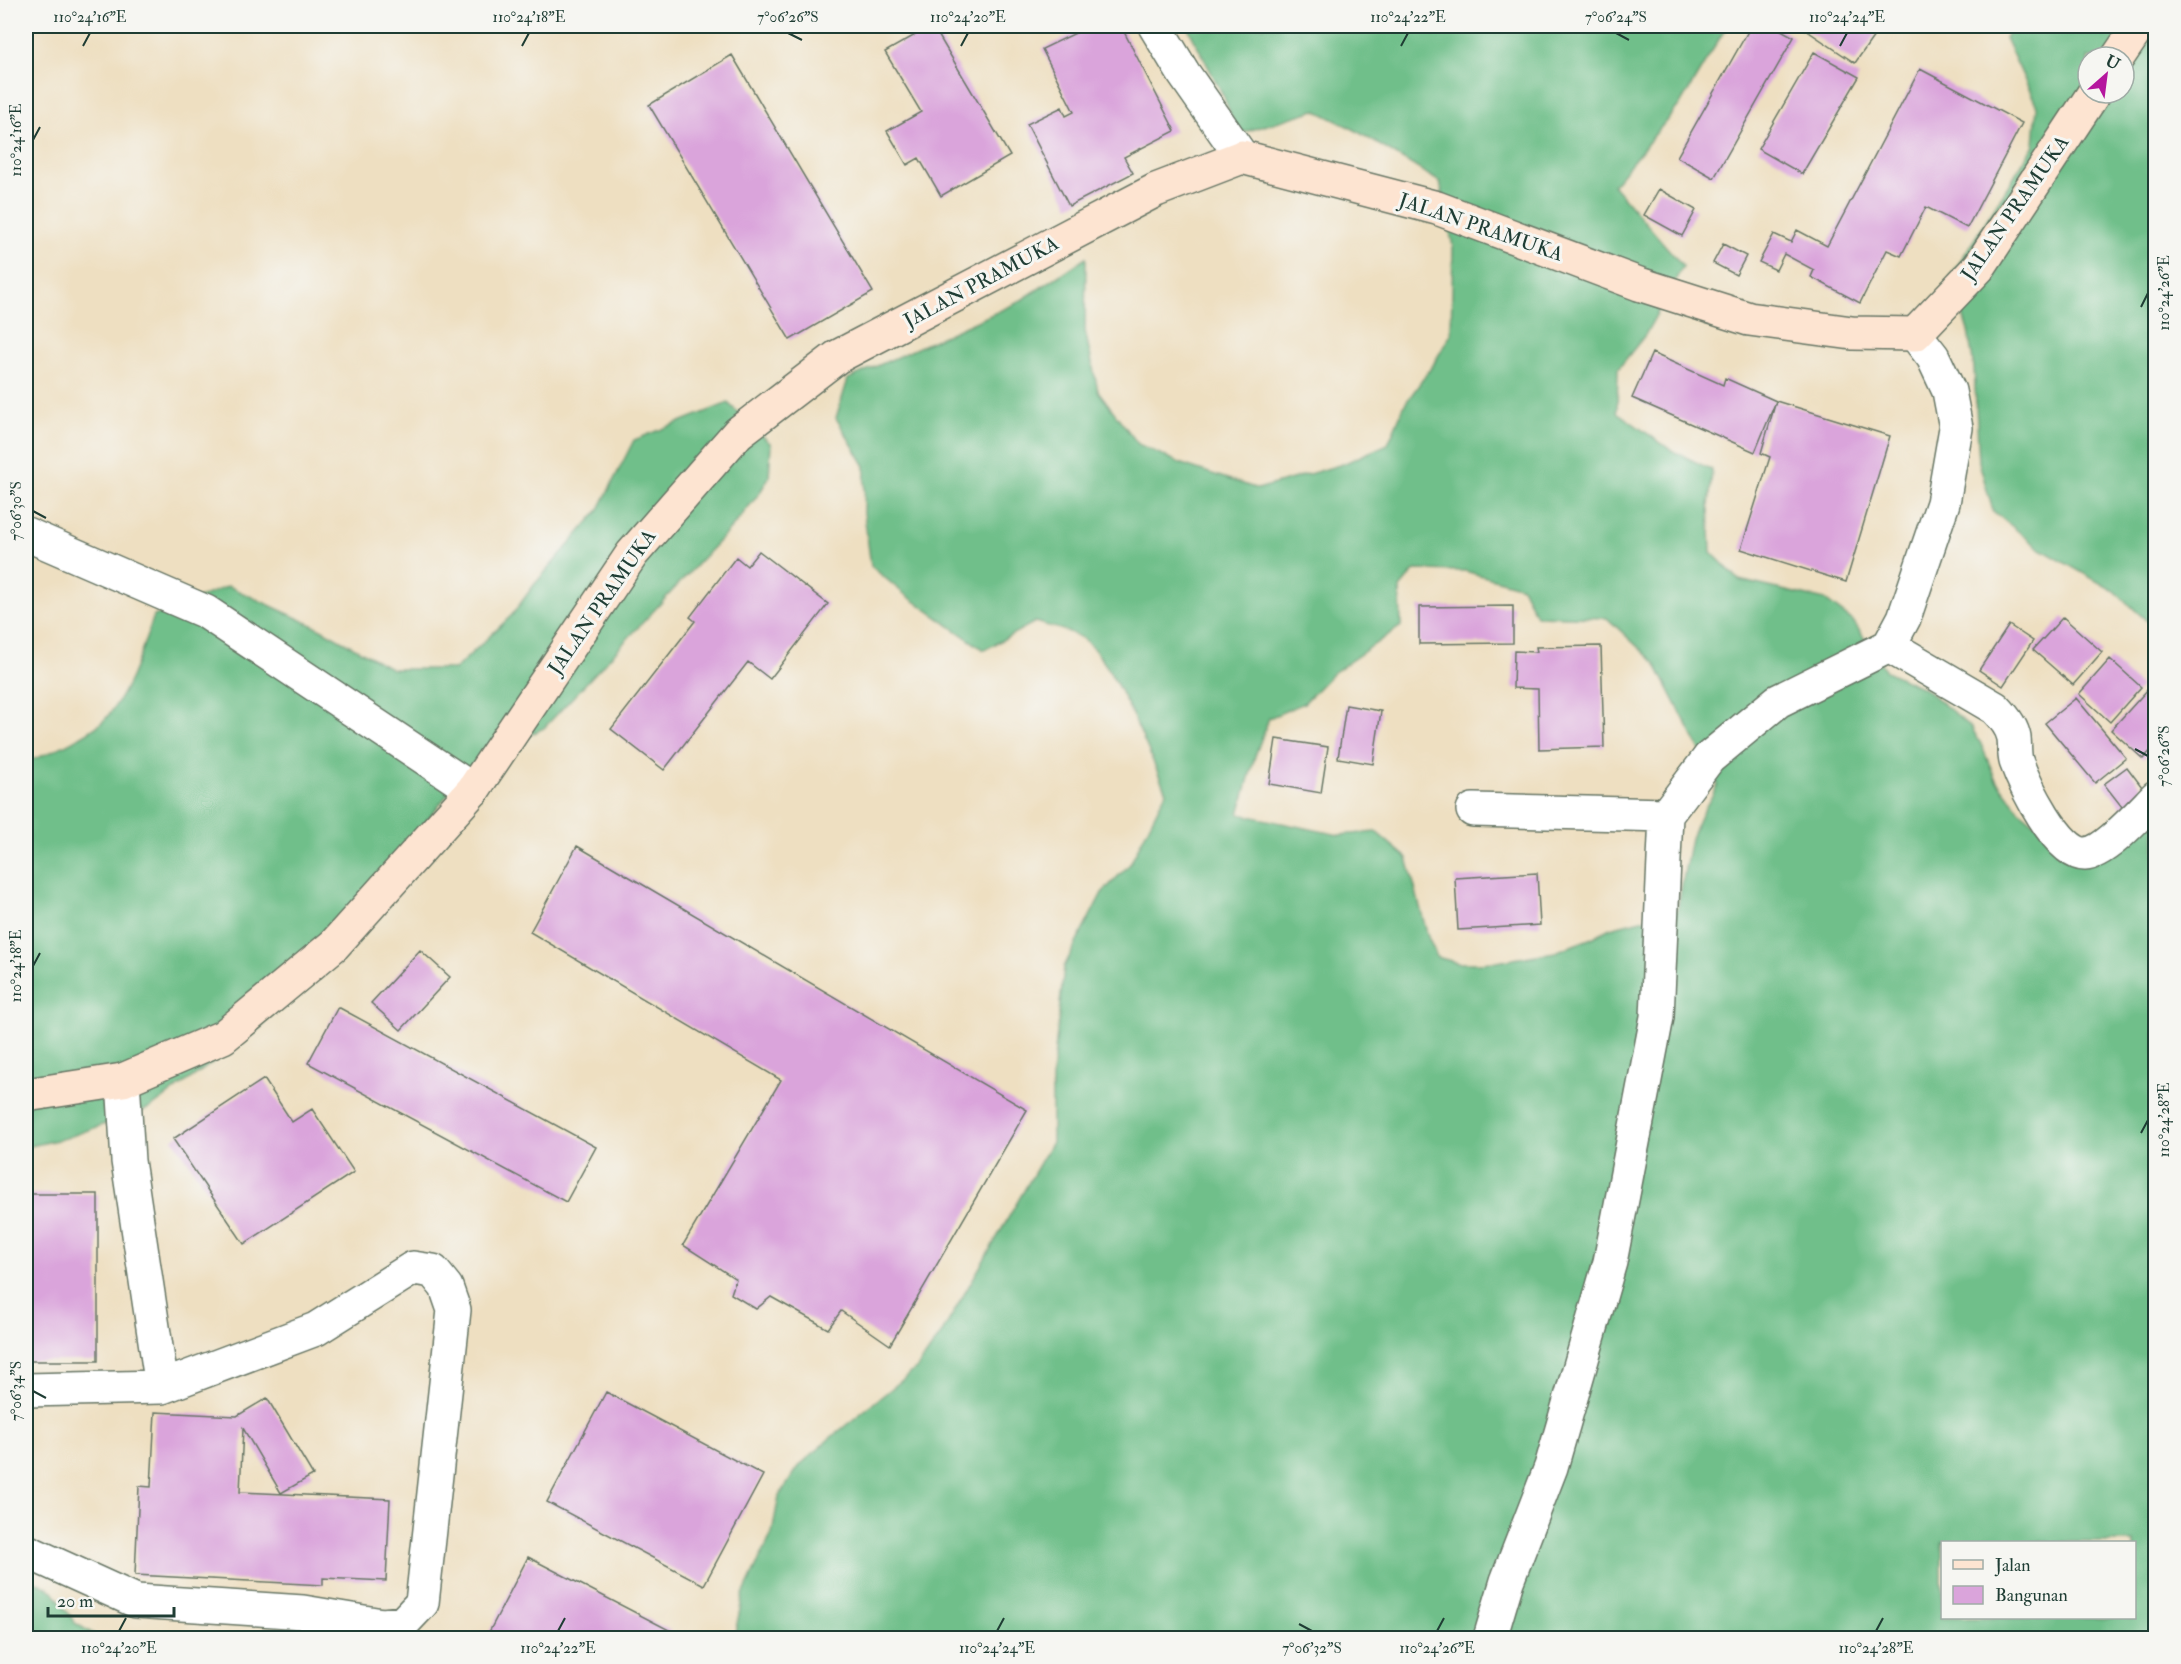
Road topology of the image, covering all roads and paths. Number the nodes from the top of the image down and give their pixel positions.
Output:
1 (1155, 26) edge
2 (2139, 26) edge
3 (2126, 45) edge
4 (2086, 105) edge
5 (1242, 157) junction
6 (1915, 334) junction
7 (26, 534) edge
8 (1889, 646) junction
9 (473, 790) junction
10 (2156, 797) edge
11 (1473, 810) dead end
12 (1666, 815) junction
13 (123, 1080) junction
14 (26, 1095) edge
15 (162, 1387) junction
16 (26, 1390) edge
17 (26, 1551) edge
18 (1490, 1638) edge

1 - 5 street
2 - 3 main road
4 - 6 main road, JALAN PRAMUKA
5 - 6 main road, JALAN PRAMUKA
5 - 9 main road, JALAN PRAMUKA
6 - 8 street
7 - 9 street
8 - 10 street
8 - 12 street
9 - 13 main road, JALAN PRAMUKA
11 - 12 street
12 - 18 street
13 - 14 main road, JALAN PRAMUKA
13 - 15 street
15 - 16 street
15 - 17 street

